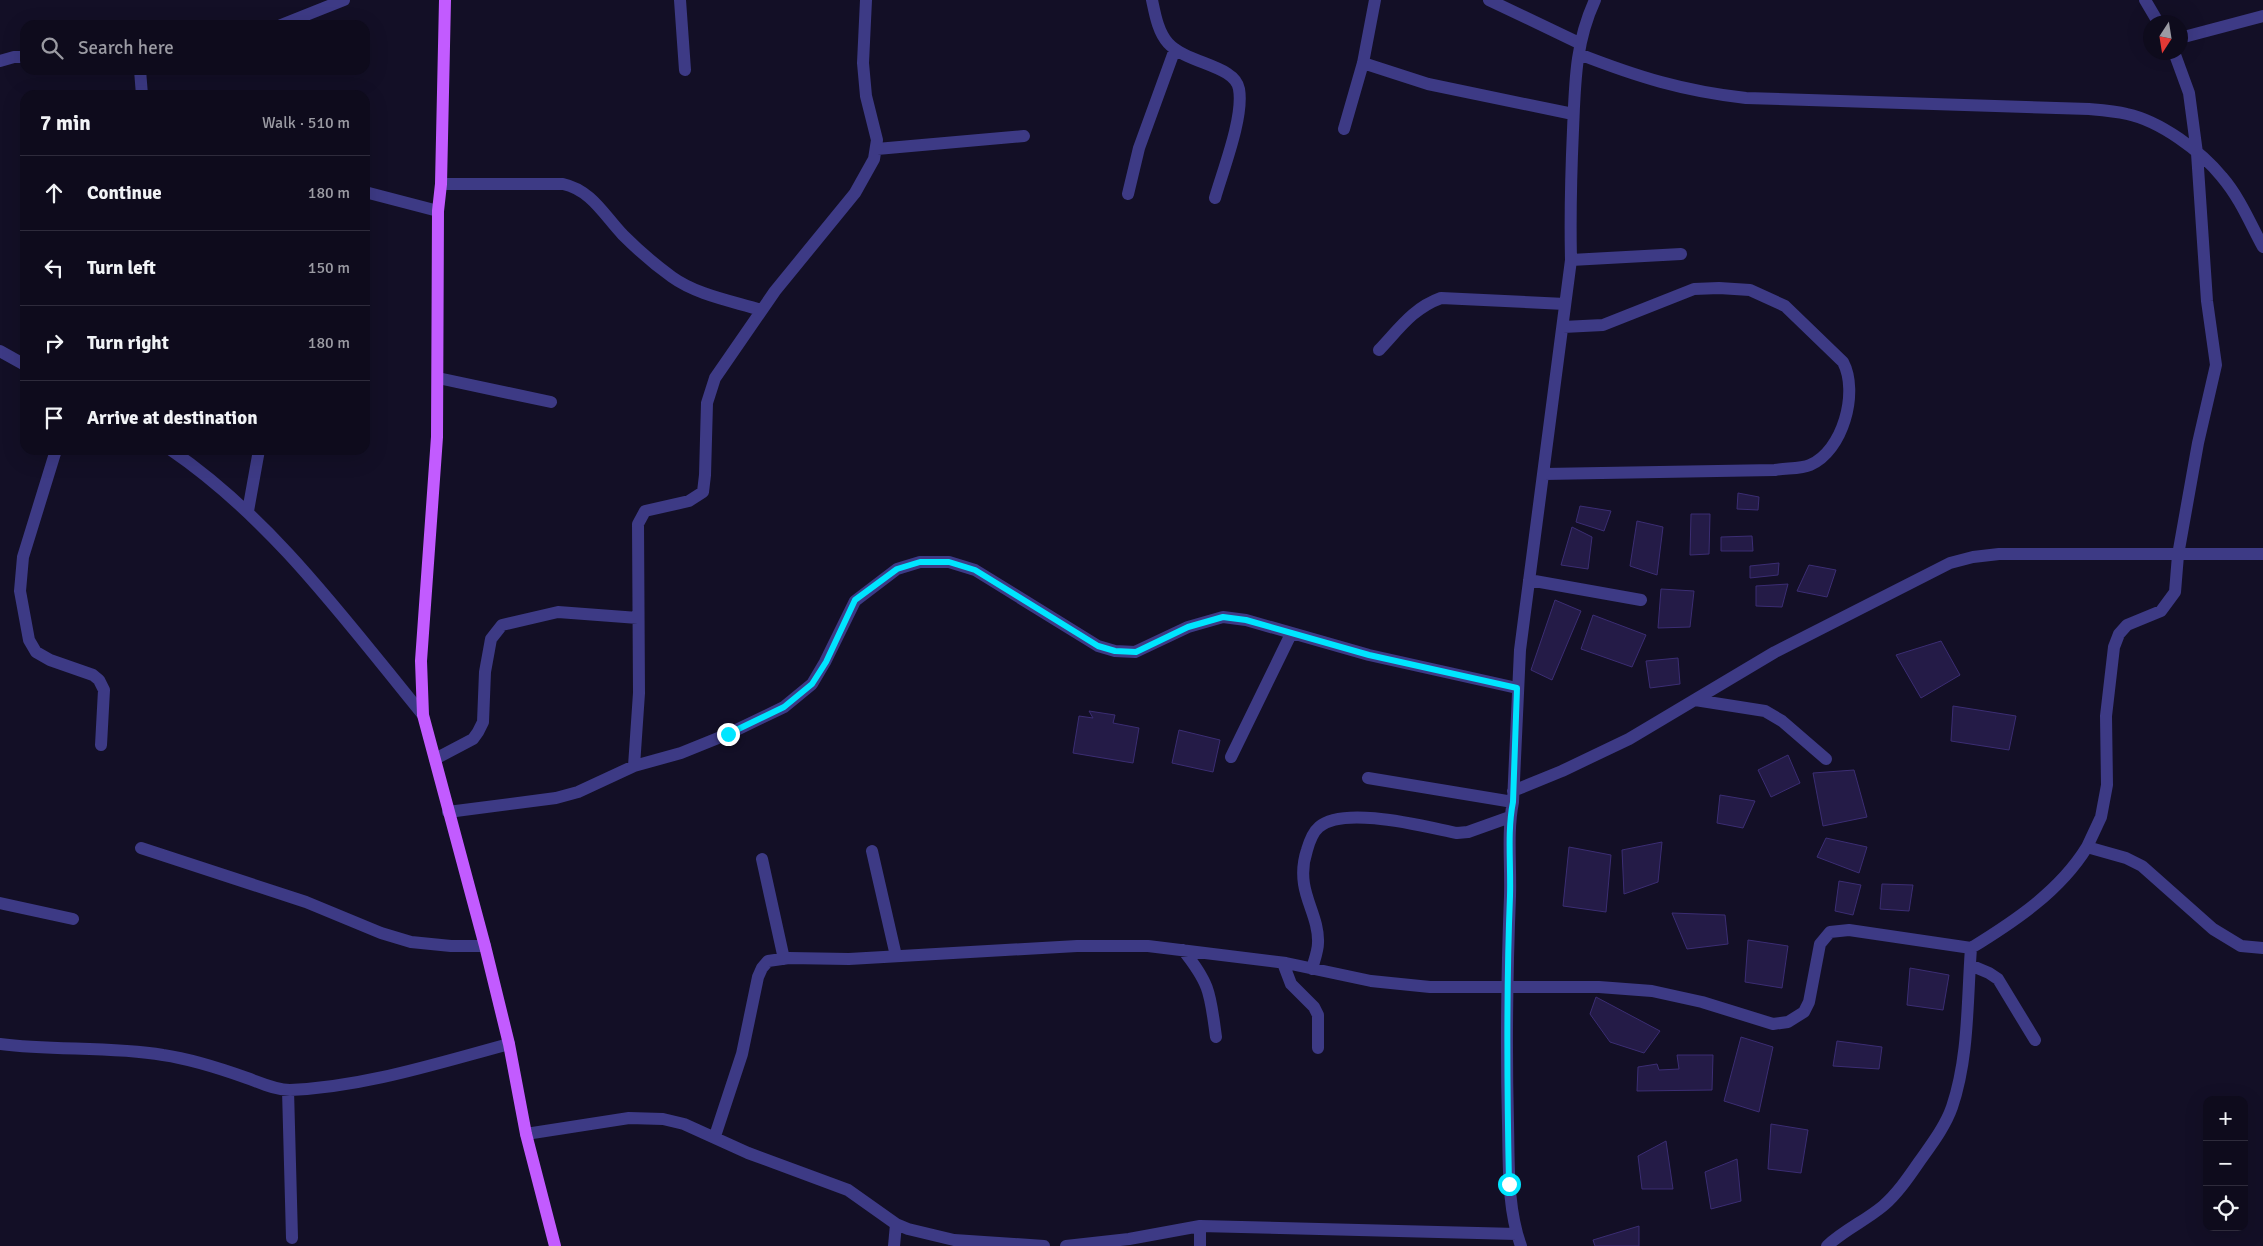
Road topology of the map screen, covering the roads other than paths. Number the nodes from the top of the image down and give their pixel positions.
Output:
1 (344, 0) edge
2 (445, 0) edge
3 (680, 0) edge
4 (866, 0) edge
5 (1152, 0) edge
6 (1375, 0) edge
7 (1489, 0) edge
8 (1595, 0) edge
9 (2144, 0) edge
10 (2154, 15) edge
11 (2263, 16) edge
12 (294, 20) edge
13 (2188, 36) edge
14 (1175, 49) junction
15 (1579, 49) junction
16 (20, 57) edge
17 (0, 60) edge
18 (2177, 60) edge
19 (1364, 64) junction
20 (685, 70) dead end
21 (140, 75) edge
22 (142, 90) edge
23 (1574, 114) junction
24 (1344, 129) dead end
25 (1024, 136) dead end
26 (876, 149) junction
27 (2197, 153) junction
28 (441, 184) junction
29 (370, 193) edge
30 (1128, 194) dead end
31 (1215, 198) dead end
32 (438, 211) junction
33 (2263, 247) edge
34 (1681, 254) dead end
35 (1571, 260) junction
36 (1565, 304) junction
37 (761, 310) junction
38 (1563, 327) junction
39 (1379, 350) dead end
40 (0, 351) edge
41 (20, 362) edge
42 (438, 378) junction
43 (551, 402) dead end
44 (54, 455) edge
45 (178, 455) edge
46 (258, 455) edge
47 (1544, 474) junction
48 (248, 511) junction
49 (2263, 554) edge
50 (2178, 556) junction
51 (1529, 580) junction
52 (1641, 600) dead end
53 (638, 618) junction
54 (1292, 634) junction
55 (1517, 688) junction
56 (1695, 700) junction
57 (423, 715) junction
58 (101, 745) dead end
59 (1231, 757) dead end
60 (435, 759) junction
61 (1826, 759) dead end
62 (634, 766) junction
63 (1368, 778) dead end
64 (1513, 797) junction
65 (448, 812) junction
66 (1510, 817) junction
67 (2087, 847) junction
68 (141, 848) dead end
69 (872, 851) dead end
70 (762, 859) dead end
71 (0, 903) edge
72 (73, 919) dead end
73 (485, 946) junction
74 (1971, 948) junction
75 (2263, 948) edge
76 (1183, 950) junction
77 (896, 956) junction
78 (784, 959) junction
79 (1283, 963) junction
80 (1970, 965) junction
81 (1312, 969) junction
82 (1506, 988) junction
83 (1216, 1037) dead end
84 (2035, 1040) dead end
85 (0, 1044) edge
86 (508, 1044) junction
87 (1318, 1048) dead end
88 (288, 1090) junction
89 (526, 1134) junction
90 (715, 1136) junction
91 (896, 1224) junction
92 (1200, 1226) junction
93 (1517, 1234) junction
94 (292, 1238) dead end
95 (1113, 1243) edge
96 (980, 1244) edge
97 (555, 1246) edge
98 (894, 1246) edge
99 (1044, 1246) edge
100 (1066, 1246) edge
101 (1200, 1246) edge
102 (1522, 1246) edge
103 (1827, 1246) edge

1 - 12 street
2 - 28 main road
3 - 20 street
4 - 26 street
5 - 14 street
6 - 19 street
7 - 15 street
8 - 15 street
9 - 10 street
11 - 13 street
14 - 30 street
14 - 31 street
15 - 23 street
15 - 27 street
16 - 17 street
18 - 27 street
19 - 23 street
19 - 24 street
21 - 22 street
23 - 35 street
25 - 26 street
26 - 37 street
27 - 33 street
27 - 50 street
28 - 32 main road
28 - 37 street
29 - 32 street
32 - 42 main road
34 - 35 street
35 - 36 street
36 - 38 street
36 - 39 street
37 - 53 street
38 - 47 street
38 - 47 street
40 - 41 street
42 - 43 street
42 - 57 main road
44 - 58 street
45 - 48 street
46 - 48 street
47 - 51 street
48 - 57 street
49 - 50 street
50 - 56 street
50 - 67 street
51 - 52 street
51 - 55 street
53 - 60 street
53 - 62 street
54 - 55 street
54 - 59 street
54 - 62 street
55 - 64 street
56 - 61 street
56 - 64 street
57 - 60 main road
60 - 65 main road
62 - 65 street
63 - 64 street
64 - 66 street
65 - 73 main road
66 - 81 street
66 - 82 street
67 - 74 street
67 - 75 street
68 - 73 street
69 - 77 street
70 - 78 street
71 - 72 street
73 - 86 main road
74 - 80 street
74 - 82 street
76 - 77 street
76 - 79 street
76 - 83 street
77 - 78 street
78 - 90 street
79 - 81 street
79 - 87 street
80 - 84 street
80 - 103 street
81 - 82 street
82 - 93 street
85 - 88 street
86 - 88 street
86 - 89 main road
88 - 94 street
89 - 90 street
89 - 97 main road
90 - 91 street
91 - 96 street
91 - 98 street
92 - 93 street
92 - 95 street
92 - 101 street
93 - 102 street
95 - 100 street
96 - 99 street

